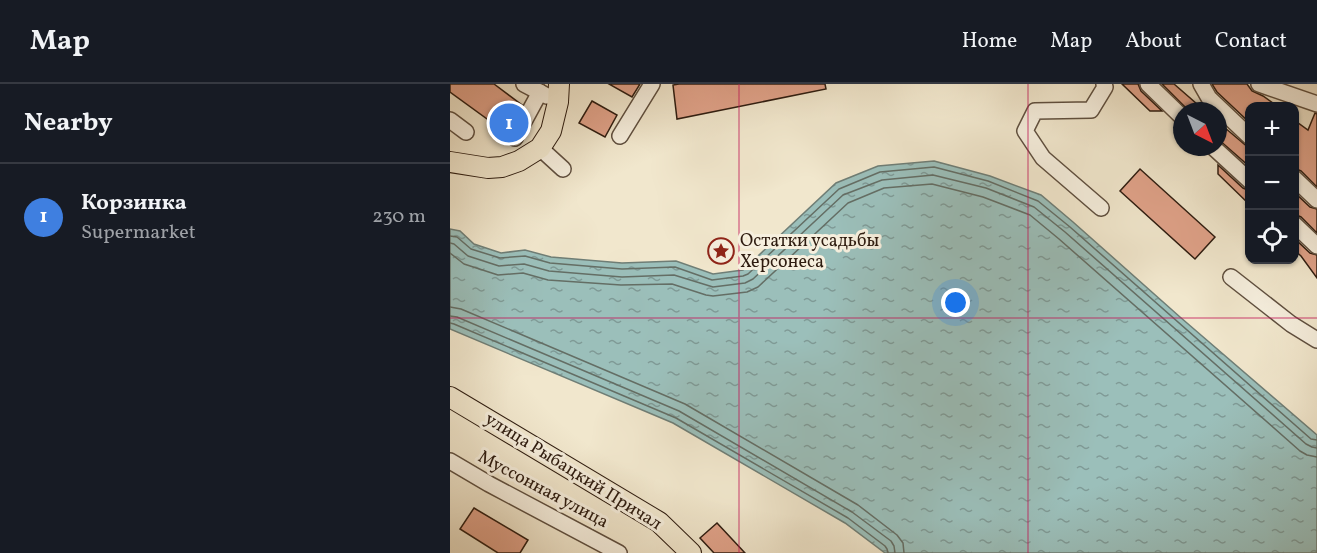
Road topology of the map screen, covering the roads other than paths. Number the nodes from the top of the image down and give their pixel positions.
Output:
1 (524, 84) edge
2 (652, 84) edge
3 (1104, 84) edge
4 (1148, 84) edge
5 (1201, 84) edge
6 (1259, 84) edge
7 (540, 92) junction
8 (558, 93) edge
9 (1317, 104) edge
10 (1173, 108) edge
11 (450, 120) edge
12 (466, 132) dead end
13 (1245, 132) edge
14 (620, 136) dead end
15 (515, 138) dead end
16 (540, 148) junction
17 (1223, 156) edge
18 (450, 162) edge
19 (563, 169) dead end
20 (1245, 176) edge
21 (1299, 183) edge
22 (1317, 200) edge
23 (1101, 208) dead end
24 (1299, 229) edge
25 (1317, 246) edge
26 (1231, 277) dead end
27 (1317, 340) edge
28 (450, 397) edge
29 (450, 462) edge
30 (619, 553) edge
31 (691, 553) edge

1 - 7 street
2 - 14 street
3 - 23 street
4 - 10 street
5 - 13 street
6 - 9 street
7 - 8 street
7 - 15 street
8 - 16 main road
11 - 12 street
16 - 18 main road
16 - 19 street
17 - 20 street
21 - 22 street
24 - 25 street
26 - 27 street
28 - 31 main road, улица Рыбацкий Причал
29 - 30 street, Муссонная улица

